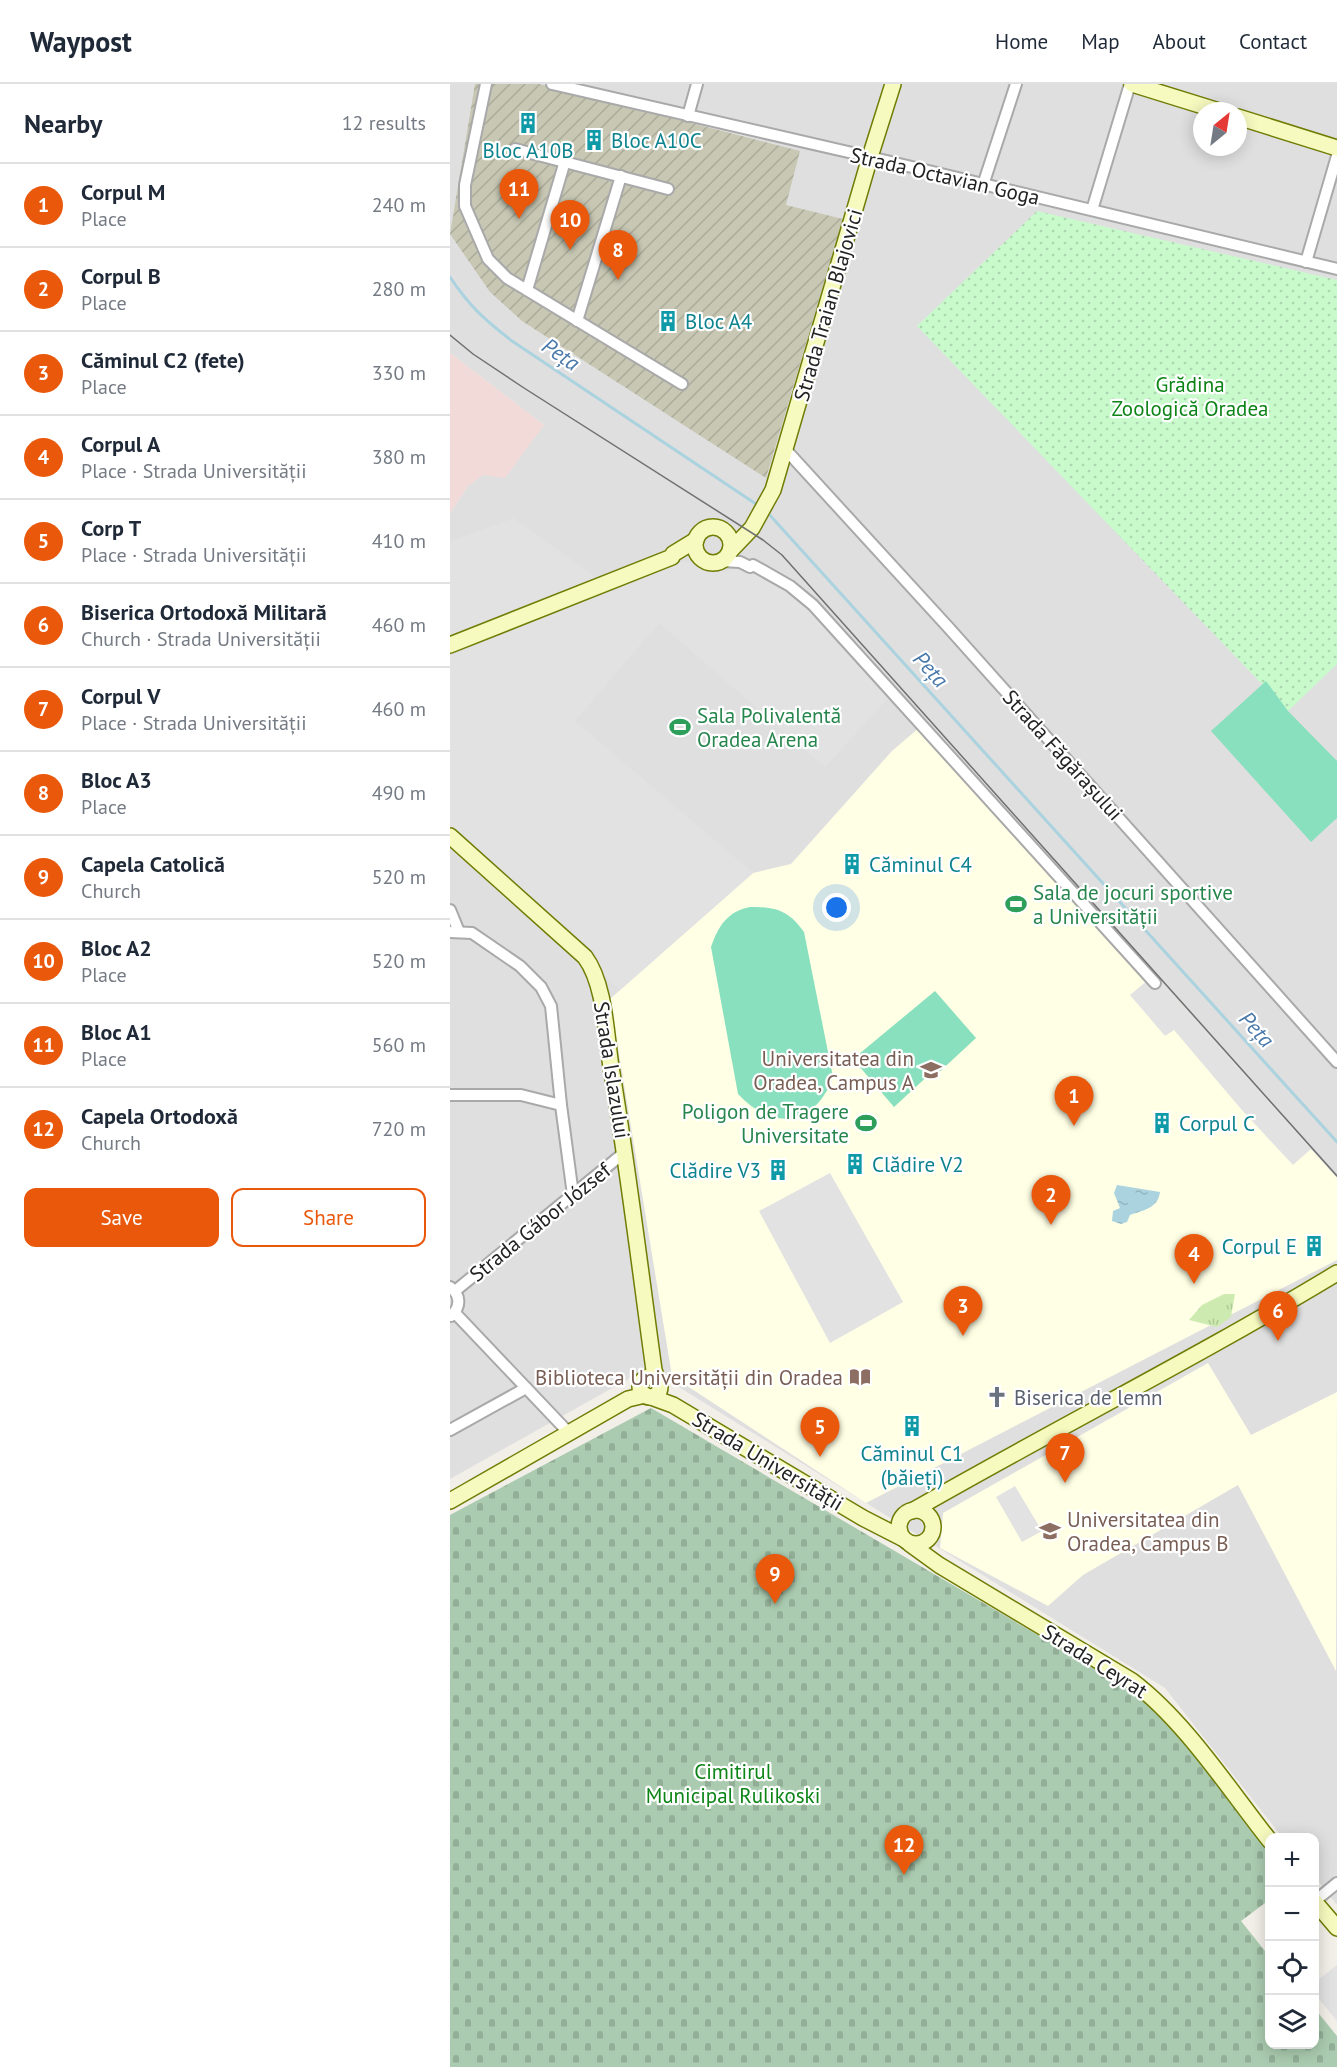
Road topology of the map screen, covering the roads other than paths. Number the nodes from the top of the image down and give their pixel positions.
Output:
1 (486, 84) edge
2 (552, 84) edge
3 (697, 84) edge
4 (893, 84) edge
5 (1016, 84) edge
6 (1131, 84) edge
7 (564, 85) edge
8 (1193, 103) edge
9 (688, 116) junction
10 (1247, 120) edge
11 (1337, 148) edge
12 (515, 149) dead end
13 (1337, 156) edge
14 (870, 157) junction
15 (565, 161) junction
16 (621, 176) junction
17 (983, 185) junction
18 (668, 189) dead end
19 (1092, 210) junction
20 (1306, 262) junction
21 (1337, 269) edge
22 (527, 290) junction
23 (577, 321) junction
24 (681, 384) dead end
25 (786, 450) junction
26 (696, 540) junction
27 (728, 547) junction
28 (672, 557) junction
29 (704, 560) junction
30 (753, 565) junction
31 (450, 645) edge
32 (450, 836) edge
33 (450, 910) edge
34 (455, 932) edge
35 (1155, 983) dead end
36 (1333, 1050) edge
37 (1337, 1062) edge
38 (450, 1095) edge
39 (561, 1105) junction
40 (625, 1152) junction
41 (573, 1195) junction
42 (1337, 1273) edge
43 (453, 1289) edge
44 (453, 1315) edge
45 (650, 1384) junction
46 (526, 1388) junction
47 (450, 1430) edge
48 (569, 1433) junction
49 (940, 1495) junction
50 (450, 1501) edge
51 (907, 1513) junction
52 (862, 1518) junction
53 (932, 1526) junction
54 (906, 1541) junction
55 (939, 1565) junction
56 (1265, 1836) edge
57 (1337, 1884) edge
58 (1319, 1898) edge
59 (1319, 1906) edge
60 (1337, 1928) edge

1 - 22 street
2 - 7 street, Strada Octavian Goga
3 - 9 street
4 - 14 street, Strada Traian Blajovici
5 - 17 street
6 - 8 street
6 - 19 street
7 - 9 street, Strada Octavian Goga
9 - 14 street, Strada Octavian Goga
10 - 11 street
12 - 15 street
13 - 20 street
14 - 17 street, Strada Octavian Goga
14 - 25 street, Strada Traian Blajovici
15 - 16 street
15 - 22 street
16 - 18 street
16 - 23 street
17 - 19 street, Strada Octavian Goga
19 - 20 street, Strada Octavian Goga
20 - 21 street, Strada Octavian Goga
22 - 23 street
23 - 24 street
25 - 27 street, Strada Traian Blajovici
25 - 36 street, Strada Făgărașului
26 - 27 street
26 - 28 street
26 - 29 street
27 - 29 street
27 - 30 street
27 - 30 street
28 - 29 street
28 - 31 street
30 - 35 street
32 - 40 street, Strada Islazului
33 - 34 street
34 - 39 street
36 - 37 street, Strada Făgărașului
38 - 39 street
39 - 41 street
40 - 41 street, Strada Gábor József
40 - 45 street, Strada Islazului
41 - 43 street, Strada Gábor József
42 - 49 street, Strada Universității
43 - 44 street, Strada Gábor József
44 - 46 street, Strada Gábor József
45 - 48 street
45 - 52 street, Strada Universității
46 - 47 street
46 - 48 street, Strada Gábor József
48 - 50 street
49 - 51 street, Strada Universității
49 - 53 street
51 - 52 street, Strada Universității
51 - 53 street
51 - 54 street
52 - 54 street, Strada Universității
53 - 54 street
53 - 55 street
54 - 55 street, Strada Ceyrat
55 - 56 street, Strada Ceyrat
57 - 58 street
59 - 60 street

